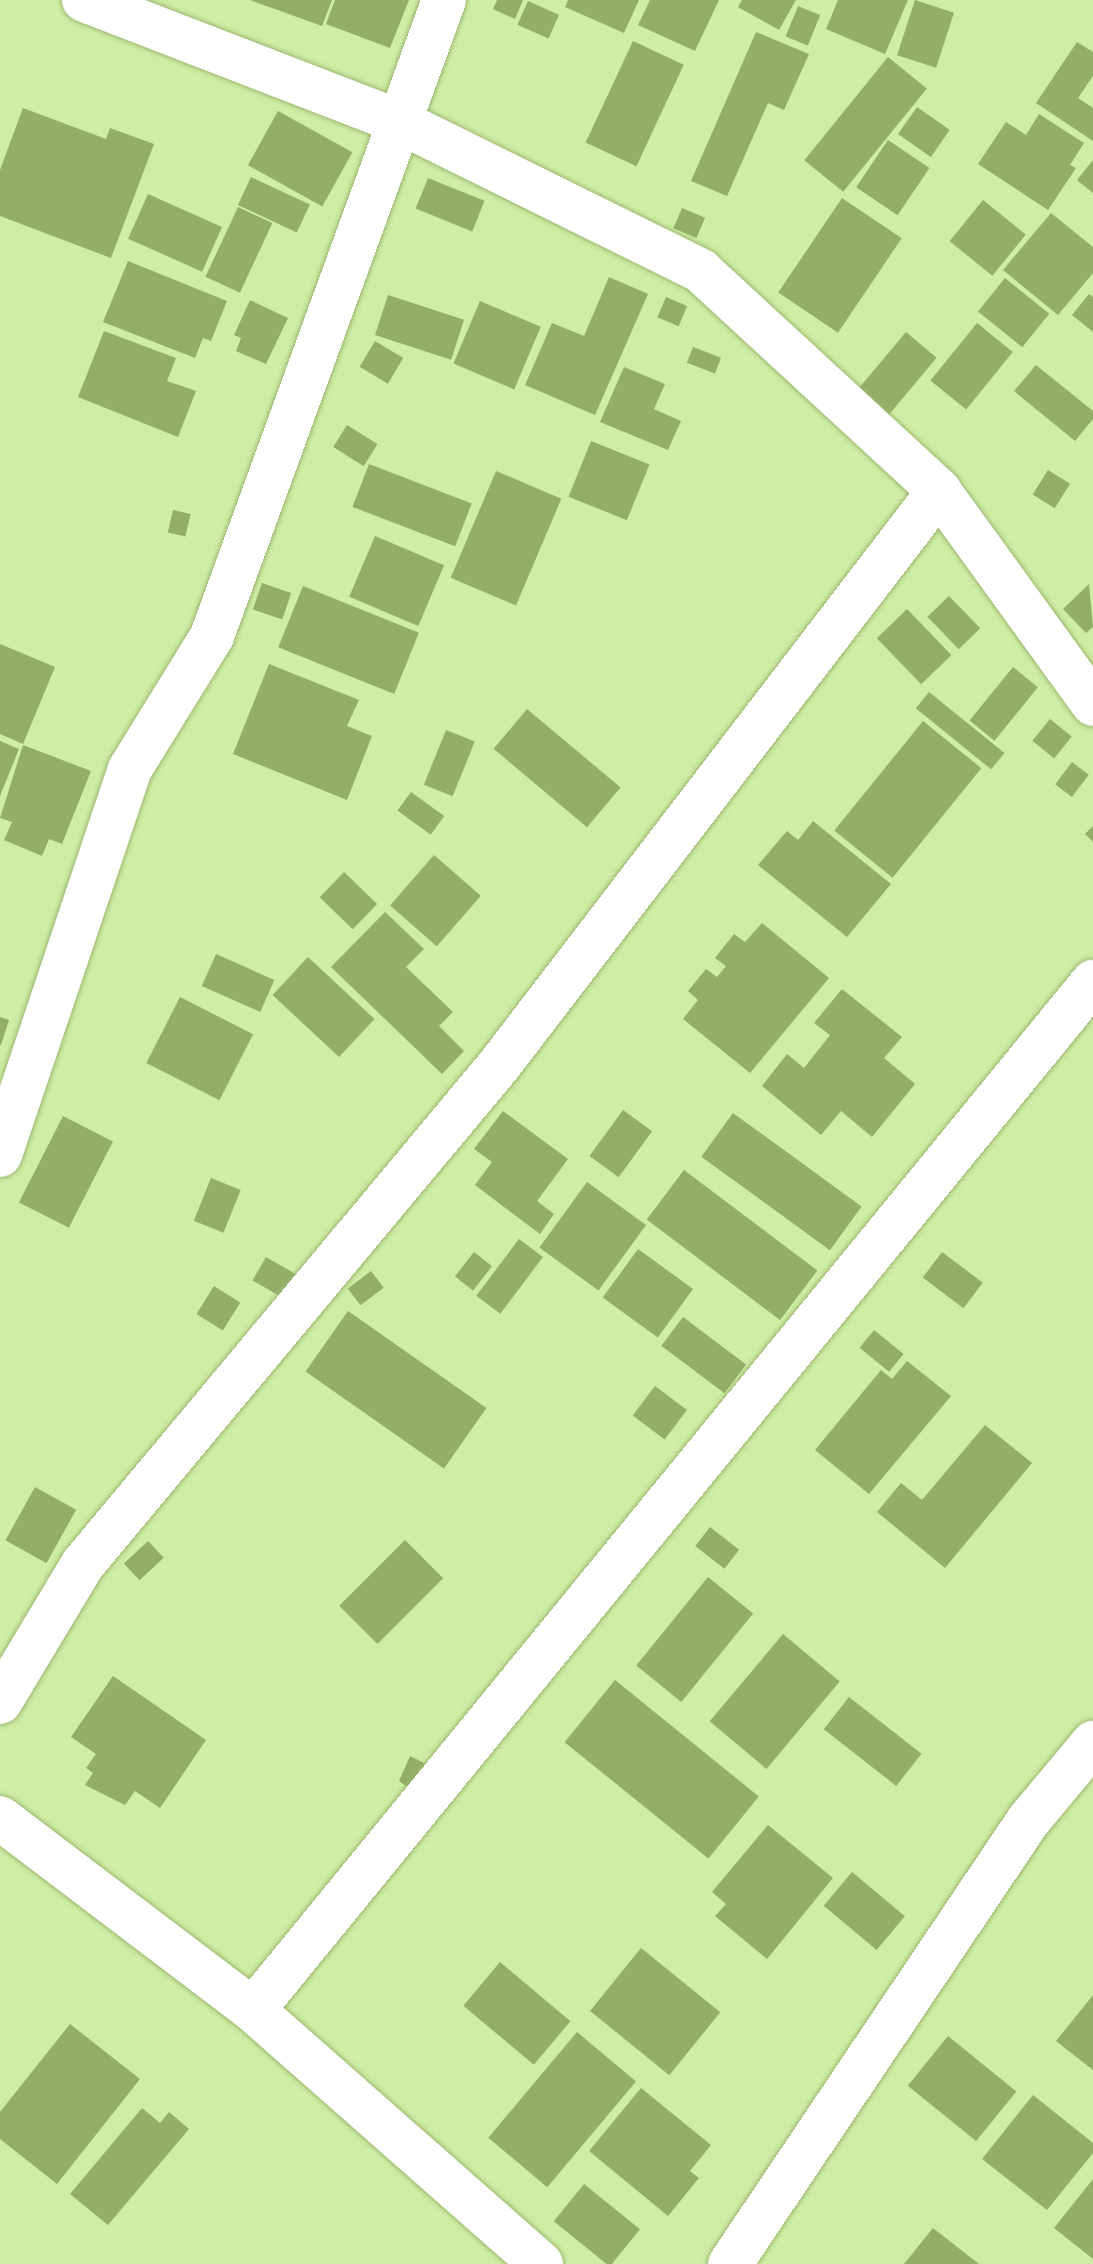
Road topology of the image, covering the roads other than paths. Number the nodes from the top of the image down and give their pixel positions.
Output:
1 (84, 0) edge
2 (444, 0) edge
3 (398, 121) junction
4 (939, 491) junction
5 (1093, 704) edge
6 (1093, 982) edge
7 (0, 1155) edge
8 (0, 1702) edge
9 (1093, 1743) edge
10 (0, 1818) edge
11 (253, 2010) junction
12 (541, 2264) edge
13 (730, 2264) edge

1 - 3 street
2 - 3 street
3 - 4 street
3 - 7 street
4 - 5 street
4 - 8 street
6 - 11 street
9 - 13 street
10 - 11 street
11 - 12 street

